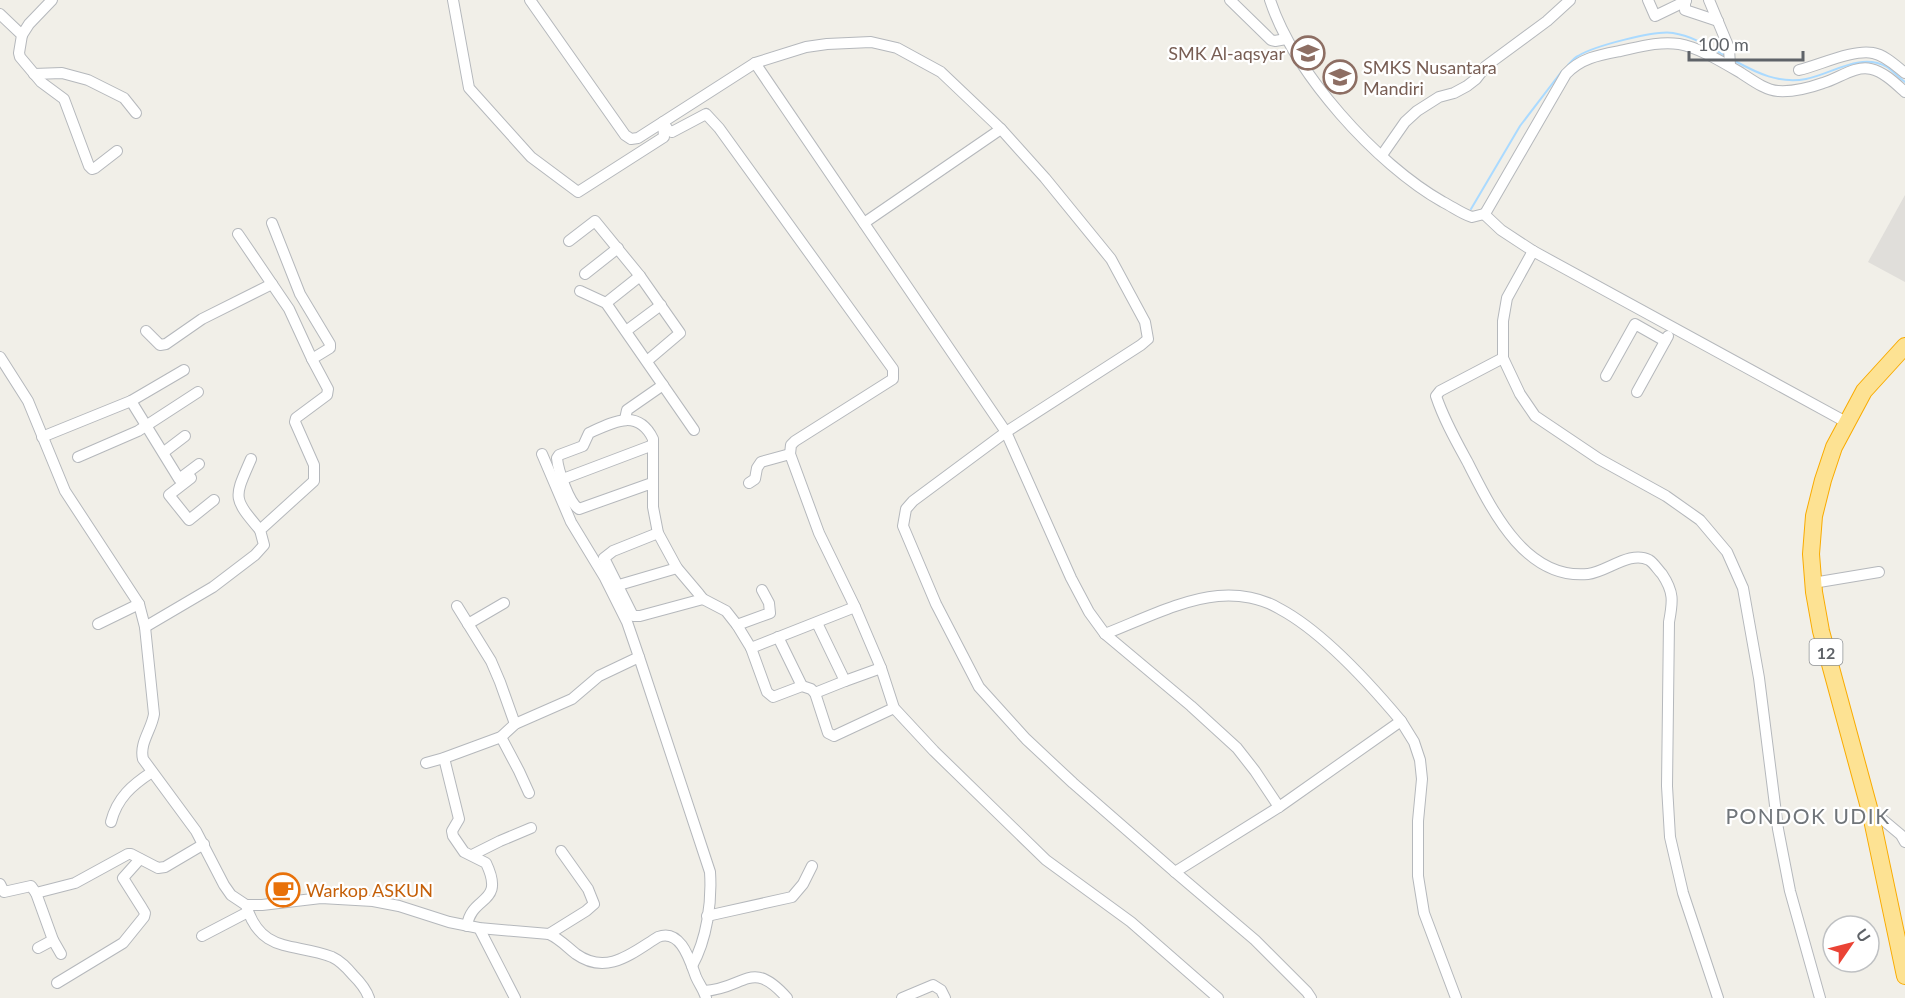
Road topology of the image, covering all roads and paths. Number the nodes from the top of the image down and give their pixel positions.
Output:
1 (52, 0) edge
2 (453, 0) edge
3 (530, 0) edge
4 (1230, 0) edge
5 (1270, 0) edge
6 (1570, 0) edge
7 (1648, 0) edge
8 (1685, 0) edge
9 (1709, 0) edge
10 (0, 14) edge
11 (1718, 21) junction
12 (22, 34) junction
13 (1286, 39) junction
14 (755, 63) junction
15 (1730, 66) junction
16 (1799, 70) dead end
17 (1905, 73) edge
18 (34, 74) junction
19 (1905, 92) edge
20 (693, 102) junction
21 (136, 113) dead end
22 (706, 114) junction
23 (663, 122) junction
24 (1000, 129) junction
25 (117, 152) dead end
26 (1382, 155) junction
27 (1484, 214) junction
28 (272, 223) dead end
29 (864, 223) junction
30 (238, 234) dead end
31 (569, 241) dead end
32 (618, 248) junction
33 (1533, 251) junction
34 (585, 274) dead end
35 (640, 276) junction
36 (272, 284) junction
37 (580, 291) dead end
38 (606, 303) junction
39 (661, 305) junction
40 (1673, 328) junction
41 (146, 331) dead end
42 (626, 331) junction
43 (1665, 342) junction
44 (1905, 346) edge
45 (1905, 355) edge
46 (0, 357) edge
47 (1503, 358) junction
48 (312, 359) junction
49 (647, 361) junction
50 (184, 370) dead end
51 (1606, 376) dead end
52 (663, 385) junction
53 (1637, 392) dead end
54 (198, 393) dead end
55 (131, 401) junction
56 (625, 419) junction
57 (1846, 422) junction
58 (147, 425) junction
59 (694, 430) dead end
60 (1006, 432) junction
61 (185, 436) dead end
62 (42, 437) junction
63 (653, 445) junction
64 (164, 452) junction
65 (542, 454) dead end
66 (790, 454) junction
67 (78, 457) dead end
68 (251, 459) dead end
69 (199, 464) dead end
70 (563, 479) junction
71 (184, 480) junction
72 (652, 483) junction
73 (748, 483) dead end
74 (214, 500) dead end
75 (260, 530) junction
76 (658, 533) junction
77 (677, 568) junction
78 (1879, 572) dead end
79 (1819, 582) junction
80 (619, 585) junction
81 (762, 590) dead end
82 (703, 598) junction
83 (504, 603) dead end
84 (137, 606) junction
85 (457, 606) dead end
86 (855, 607) junction
87 (818, 622) junction
88 (98, 624) dead end
89 (468, 624) junction
90 (737, 625) junction
91 (145, 627) junction
92 (1105, 634) junction
93 (778, 637) junction
94 (751, 648) junction
95 (639, 657) junction
96 (881, 668) junction
97 (845, 681) junction
98 (802, 686) junction
99 (815, 693) junction
100 (894, 708) junction
101 (1401, 721) junction
102 (515, 724) junction
103 (501, 737) junction
104 (444, 758) junction
105 (426, 763) dead end
106 (146, 776) junction
107 (529, 793) dead end
108 (1279, 807) junction
109 (1873, 815) junction
110 (111, 822) dead end
111 (531, 828) dead end
112 (1905, 842) edge
113 (200, 846) junction
114 (561, 851) dead end
115 (472, 855) junction
116 (140, 859) junction
117 (812, 866) dead end
118 (1175, 872) junction
119 (1, 890) edge
120 (36, 893) junction
121 (244, 912) junction
122 (707, 916) junction
123 (467, 926) junction
124 (479, 928) junction
125 (549, 934) junction
126 (202, 936) dead end
127 (1905, 938) edge
128 (53, 940) junction
129 (38, 948) dead end
130 (61, 954) dead end
131 (692, 966) junction
132 (1905, 976) edge
133 (57, 983) dead end
134 (705, 994) edge
135 (369, 998) edge
136 (515, 998) edge
137 (787, 998) edge
138 (902, 998) edge
139 (945, 998) edge
140 (1218, 998) edge
141 (1311, 998) edge
142 (1456, 998) edge
143 (1718, 998) edge
144 (1820, 998) edge

1 - 12 street
2 - 23 street
3 - 23 street
4 - 13 street
5 - 13 street
6 - 26 street
7 - 8 street
8 - 11 street
9 - 11 street
10 - 12 street
11 - 15 street
12 - 18 street
13 - 26 street
14 - 20 street
14 - 24 street
14 - 29 street
15 - 19 street
15 - 27 street
16 - 17 street
18 - 21 street
18 - 25 street
20 - 22 street
20 - 23 street
22 - 23 street
22 - 66 street
24 - 29 street
24 - 60 street
26 - 27 street
27 - 33 street
28 - 48 street
29 - 60 street
30 - 36 street
31 - 32 street
32 - 34 street
32 - 35 street
33 - 40 street
33 - 47 street
35 - 38 street
35 - 39 street
36 - 41 street
36 - 48 street
37 - 38 street
38 - 42 street
39 - 42 street
39 - 49 street
40 - 43 street
40 - 57 street
42 - 49 street
43 - 51 street
43 - 53 street
44 - 57 highway, 12
45 - 79 highway, 12
46 - 62 street
47 - 143 street
47 - 144 street
48 - 75 street
49 - 52 street
50 - 55 street
52 - 56 street
52 - 59 street
54 - 58 street
55 - 58 street
55 - 62 street
56 - 63 street
56 - 70 street
57 - 109 highway, 12
58 - 64 street
58 - 67 street
60 - 92 street
60 - 118 street
61 - 64 street
62 - 84 street
63 - 70 street
63 - 72 street
64 - 71 street
65 - 95 street
66 - 73 street
66 - 86 street
68 - 75 street
69 - 71 street
70 - 72 street
71 - 74 street
72 - 76 street
75 - 91 street
76 - 77 street
76 - 80 street
77 - 80 street
77 - 82 street
78 - 79 street
79 - 109 highway, 12
80 - 82 street
81 - 90 street
82 - 90 street
83 - 89 street
84 - 88 street
84 - 91 street
85 - 89 street
86 - 87 street
86 - 96 street
87 - 93 street
87 - 97 street
89 - 102 street
90 - 94 street
91 - 106 street
92 - 101 street
92 - 108 street
93 - 94 street
93 - 98 street
94 - 98 street
95 - 102 street
95 - 122 street
96 - 97 street
96 - 100 street
97 - 99 street
98 - 99 street
99 - 100 street
100 - 140 street
101 - 108 street
101 - 142 street
102 - 103 street
103 - 104 street
103 - 107 street
104 - 105 street
104 - 115 street
106 - 110 street
106 - 113 street
108 - 118 street
109 - 112 street
109 - 127 highway, 12
109 - 132 highway, 12
111 - 115 street
113 - 116 street
113 - 121 street
114 - 125 street
115 - 123 street
116 - 120 street
116 - 133 street
117 - 122 street
118 - 141 street
119 - 120 street
120 - 128 street
121 - 123 street
121 - 126 street
121 - 135 street
122 - 131 street
123 - 124 street
124 - 125 street
124 - 136 street
125 - 131 street
128 - 129 street
128 - 130 street
131 - 134 street
134 - 137 street
138 - 139 street

